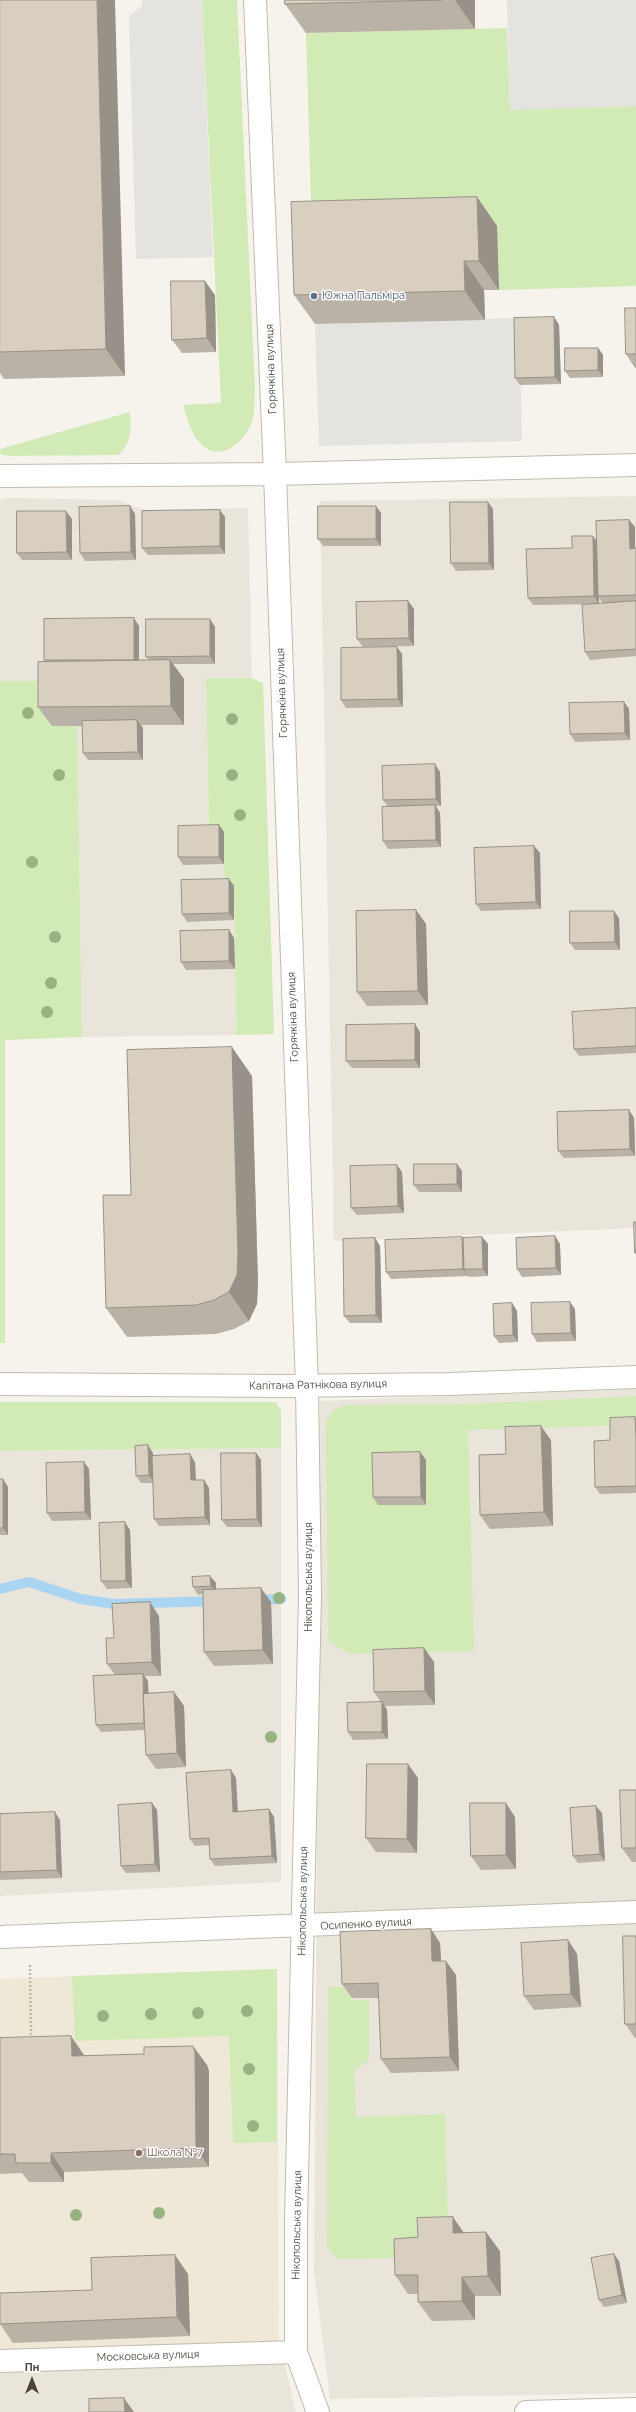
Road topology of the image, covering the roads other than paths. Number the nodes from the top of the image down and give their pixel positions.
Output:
1 (255, 0) edge
2 (636, 465) edge
3 (275, 474) junction
4 (0, 476) edge
5 (636, 1377) edge
6 (0, 1384) edge
7 (307, 1386) junction
8 (636, 1912) edge
9 (303, 1926) junction
10 (0, 1937) edge
11 (296, 2352) junction
12 (0, 2361) edge
13 (636, 2410) edge
14 (318, 2412) edge
15 (526, 2412) edge

1 - 3 street, Горячкіна вулиця
2 - 3 street
3 - 4 street
3 - 7 street, Горячкіна вулиця
5 - 7 street, Капітана Ратнікова вулиця
6 - 7 street, Капітана Ратнікова вулиця
7 - 9 street, Нікопольська вулиця
8 - 9 street, Осипенко вулиця
9 - 10 street, Осипенко вулиця
9 - 11 street, Нікопольська вулиця
11 - 12 street, Московська вулиця
11 - 14 street, Нікопольська вулиця
13 - 15 street

